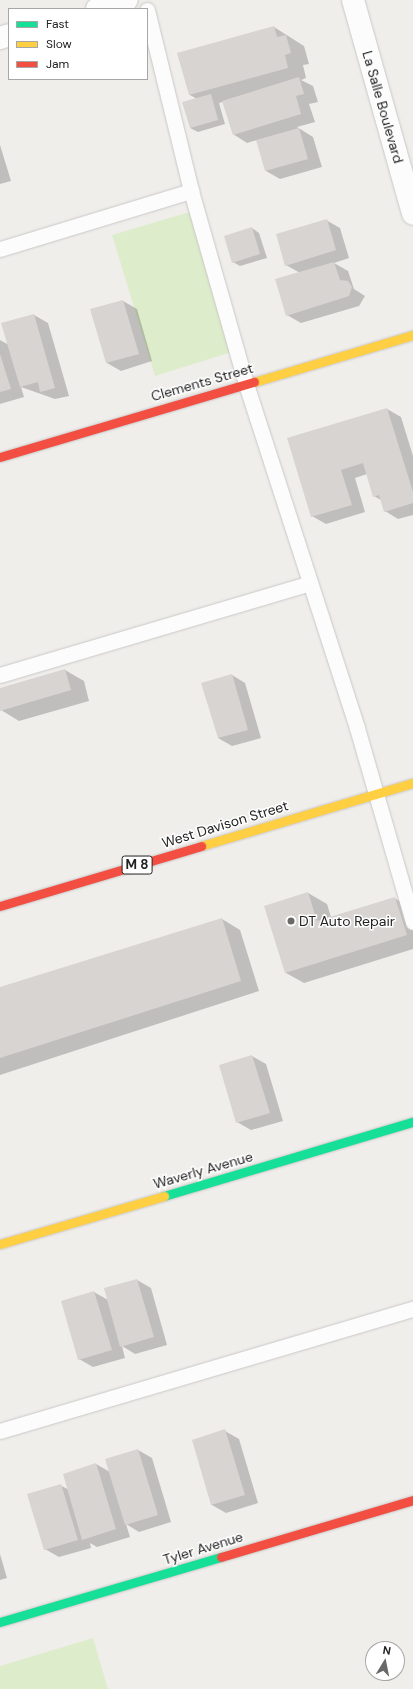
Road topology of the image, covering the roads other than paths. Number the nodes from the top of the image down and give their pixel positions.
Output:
1 (127, 0) edge
2 (353, 0) edge
3 (100, 8) edge
4 (148, 14) edge
5 (191, 191) junction
6 (413, 214) edge
7 (0, 249) edge
8 (413, 335) edge
9 (246, 384) junction
10 (0, 457) edge
11 (310, 583) junction
12 (0, 675) edge
13 (413, 783) edge
14 (376, 794) junction
15 (0, 906) edge
16 (413, 922) edge
17 (413, 1122) edge
18 (0, 1244) edge
19 (413, 1309) edge
20 (0, 1431) edge
21 (413, 1500) edge
22 (0, 1622) edge

1 - 3 street
2 - 6 street, La Salle Boulevard
4 - 5 lane
5 - 7 lane
5 - 9 lane
8 - 9 main road, Clements Street
9 - 10 main road, Clements Street
9 - 11 lane
11 - 12 lane
11 - 14 lane
13 - 14 main road, West Davison Street / M 8
14 - 15 main road, West Davison Street / M 8
14 - 16 lane
17 - 18 main road, Waverly Avenue
19 - 20 lane
21 - 22 main road, Tyler Avenue

